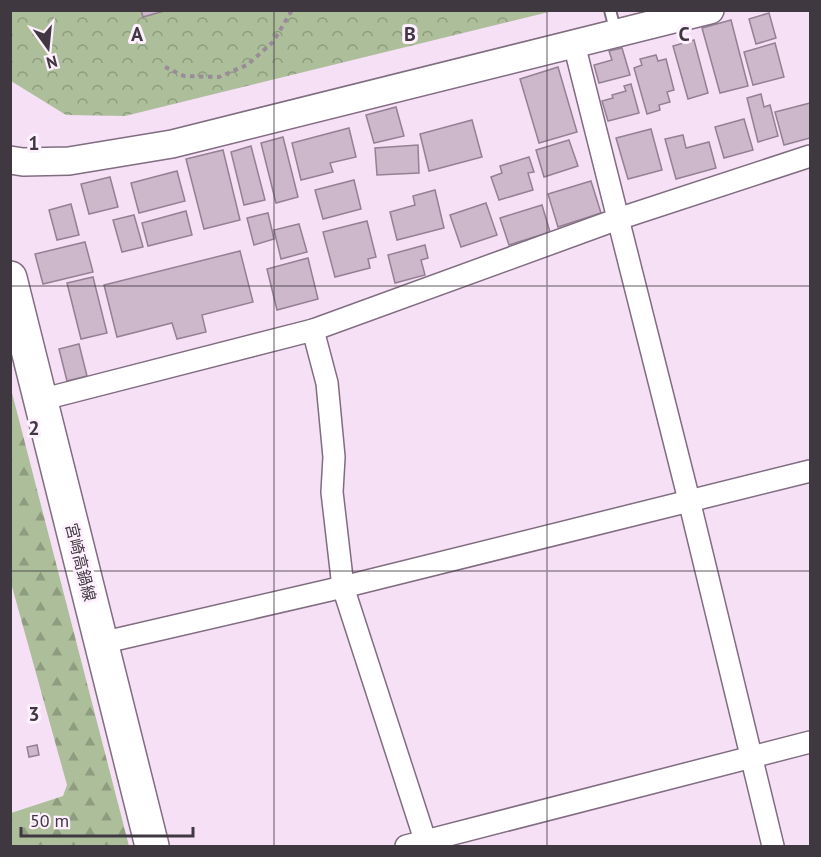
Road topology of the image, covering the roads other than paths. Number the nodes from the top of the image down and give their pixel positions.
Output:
1 (710, 10) edge
2 (614, 22) edge
3 (574, 44) junction
4 (810, 156) edge
5 (10, 160) edge
6 (618, 219) junction
7 (10, 278) edge
8 (314, 330) junction
9 (40, 400) junction
10 (810, 471) edge
11 (689, 500) junction
12 (343, 587) junction
13 (101, 644) junction
14 (810, 742) edge
15 (752, 757) junction
16 (419, 845) edge
17 (152, 846) edge
18 (773, 846) edge

1 - 2 street
2 - 3 street
3 - 5 street
3 - 6 street
4 - 6 street
6 - 8 street
6 - 11 street
7 - 9 main road, 宮崎高鍋線
8 - 9 street
8 - 12 street
9 - 13 main road, 宮崎高鍋線
10 - 11 street
11 - 12 street
11 - 15 street
12 - 13 street
12 - 16 street
13 - 17 main road, 宮崎高鍋線
14 - 15 street
15 - 16 street
15 - 18 street

